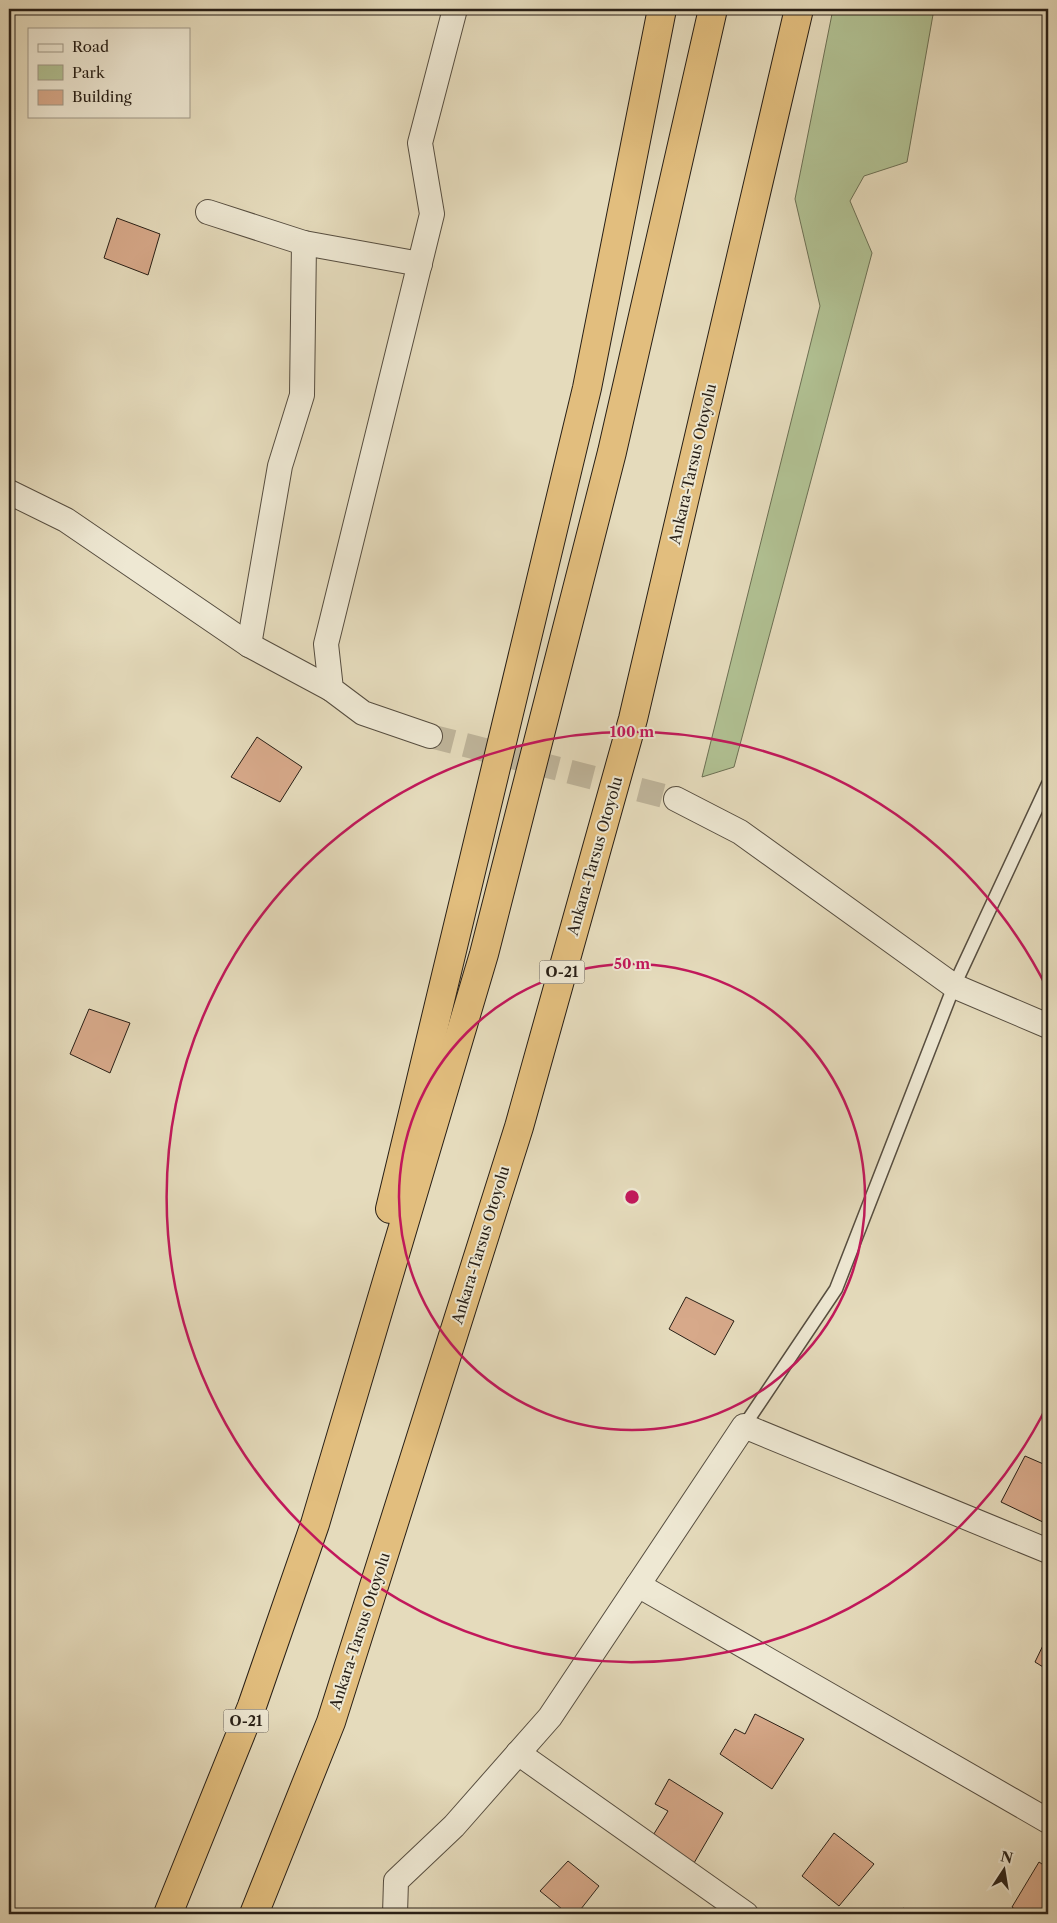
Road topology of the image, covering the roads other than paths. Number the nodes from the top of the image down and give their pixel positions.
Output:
1 (455, 9) edge
2 (662, 9) edge
3 (712, 9) edge
4 (799, 9) edge
5 (208, 212) dead end
6 (304, 243) junction
7 (420, 264) junction
8 (9, 492) edge
9 (249, 645) junction
10 (331, 689) junction
11 (430, 736) tunnel mouth
12 (1048, 784) edge
13 (676, 799) tunnel mouth
14 (954, 986) junction
15 (1048, 1026) edge
16 (744, 1426) junction
17 (315, 1524) junction
18 (1048, 1551) edge
19 (638, 1586) junction
20 (518, 1753) junction
21 (1048, 1821) edge
22 (168, 1914) edge
23 (254, 1914) edge
24 (394, 1914) edge
25 (746, 1914) edge

1 - 7 street
2 - 17 highway
3 - 17 highway, O-21
4 - 23 highway, Ankara-Tarsus Otoyolu / O-21
5 - 6 street
6 - 7 street
6 - 9 street
7 - 10 street
8 - 9 street
9 - 10 street
10 - 11 street
12 - 14 lane
13 - 14 street
14 - 15 street
14 - 16 lane
16 - 18 street
16 - 19 street
17 - 22 highway, O-21
19 - 20 street
19 - 21 street
20 - 24 street
20 - 25 street

